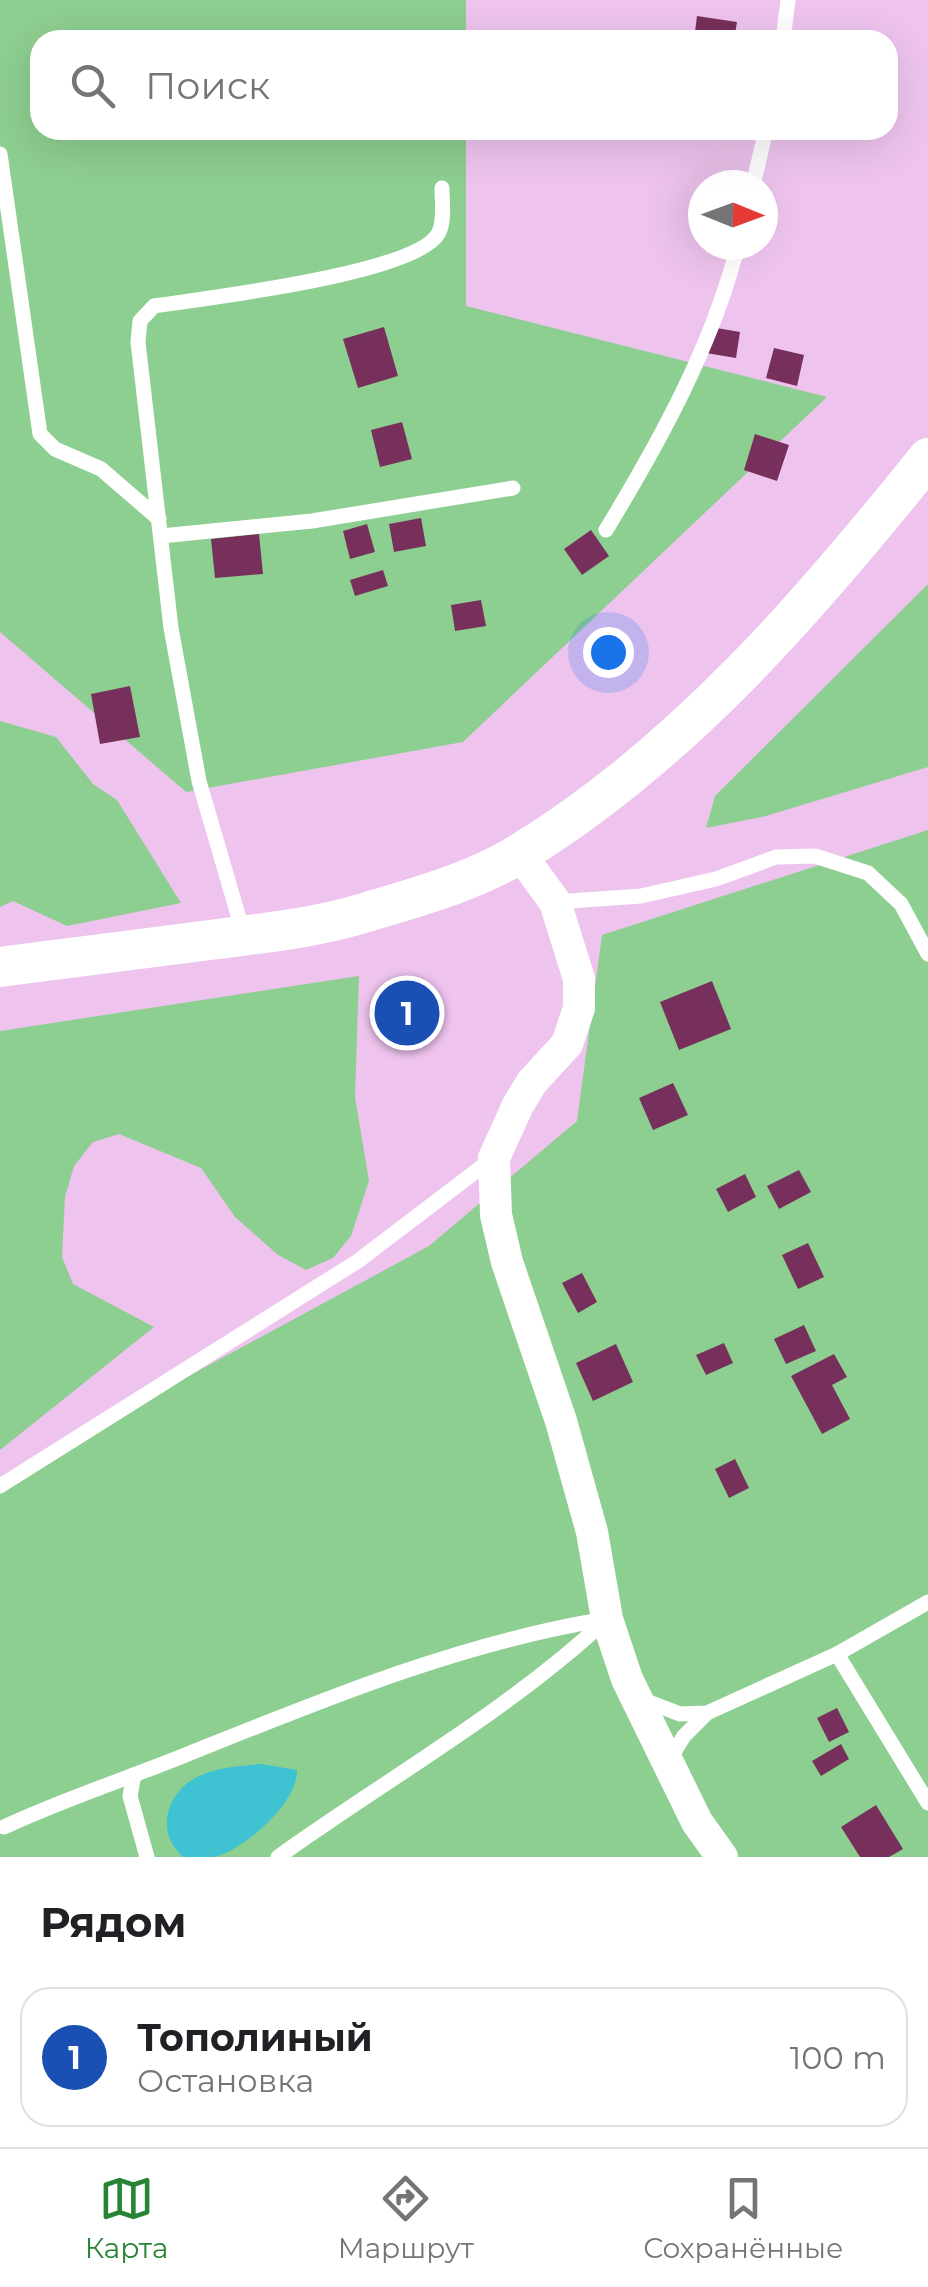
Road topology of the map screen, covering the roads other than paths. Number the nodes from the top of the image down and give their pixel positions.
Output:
1 (788, 0) edge
2 (784, 30) edge
3 (763, 140) edge
4 (0, 154) edge
5 (756, 170) edge
6 (442, 188) dead end
7 (734, 260) edge
8 (928, 458) edge
9 (513, 488) dead end
10 (159, 518) junction
11 (606, 530) dead end
12 (161, 536) junction
13 (520, 854) junction
14 (555, 902) junction
15 (244, 935) junction
16 (928, 954) edge
17 (0, 967) edge
18 (494, 1158) junction
19 (0, 1486) edge
20 (928, 1602) edge
21 (608, 1619) junction
22 (837, 1654) junction
23 (636, 1698) junction
24 (707, 1713) junction
25 (667, 1764) junction
26 (134, 1776) junction
27 (928, 1803) edge
28 (4, 1827) dead end
29 (147, 1857) edge
30 (278, 1857) edge
31 (722, 1857) edge

1 - 2 lane
3 - 5 lane
4 - 10 lane
6 - 10 lane
7 - 11 lane
8 - 13 street
9 - 12 lane
10 - 12 lane
12 - 15 lane
13 - 14 street
13 - 15 street
14 - 16 lane
14 - 18 street
15 - 17 street
18 - 19 lane
18 - 21 street
20 - 22 lane
21 - 23 street
21 - 26 lane
21 - 30 lane
22 - 24 lane
22 - 27 lane
23 - 24 lane
23 - 25 street
24 - 25 lane
25 - 31 street
26 - 28 lane
26 - 29 lane

